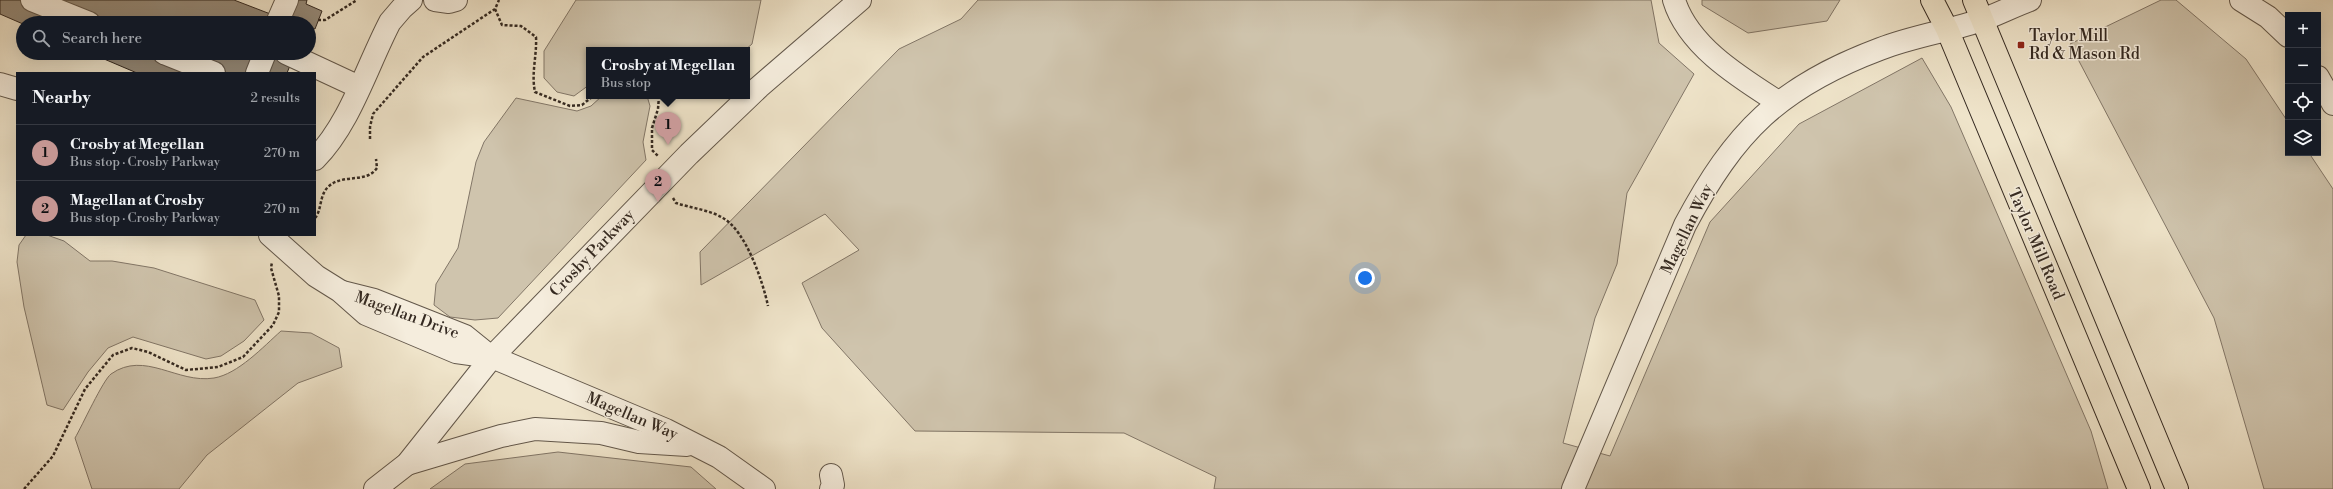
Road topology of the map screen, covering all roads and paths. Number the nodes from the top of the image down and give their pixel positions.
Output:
1 (32, 0) edge
2 (287, 0) edge
3 (357, 0) edge
4 (411, 0) edge
5 (435, 0) edge
6 (456, 0) edge
7 (499, 0) edge
8 (860, 0) edge
9 (1674, 0) edge
10 (1932, 0) edge
11 (1974, 0) edge
12 (2030, 0) edge
13 (2241, 0) edge
14 (495, 9) junction
15 (72, 16) edge
16 (280, 16) edge
17 (318, 20) dead end
18 (1982, 20) junction
19 (1947, 29) junction
20 (2285, 33) edge
21 (182, 60) edge
22 (262, 60) edge
23 (301, 60) edge
24 (212, 72) edge
25 (257, 72) edge
26 (2321, 82) edge
27 (0, 84) edge
28 (359, 87) junction
29 (16, 89) edge
30 (750, 96) edge
31 (589, 99) edge
32 (659, 99) edge
33 (747, 99) edge
34 (1778, 102) junction
35 (2333, 104) edge
36 (370, 139) dead end
37 (316, 158) edge
38 (376, 159) dead end
39 (673, 170) junction
40 (316, 215) edge
41 (271, 236) edge
42 (272, 261) dead end
43 (768, 306) dead end
44 (492, 357) junction
45 (698, 445) junction
46 (407, 464) junction
47 (24, 489) edge
48 (375, 489) edge
49 (764, 489) edge
50 (1573, 489) edge
51 (2139, 489) edge
52 (2177, 489) edge

1 - 15 street
2 - 16 street
3 - 17 path
4 - 28 street
5 - 6 street
7 - 14 path
8 - 30 street, Crosby Parkway
9 - 34 street
10 - 19 main road, Taylor Mill Road
11 - 18 main road
12 - 18 street, Magellan Way
13 - 20 street
14 - 31 path
14 - 36 path
18 - 19 street, Magellan Way
18 - 52 main road
19 - 34 street, Magellan Way
19 - 51 main road, Taylor Mill Road
21 - 24 street
22 - 25 street
23 - 28 street
26 - 35 street
27 - 29 street
28 - 37 street
32 - 39 path
33 - 39 street, Crosby Parkway
34 - 50 street, Magellan Way
38 - 40 path
39 - 43 path
39 - 44 street, Crosby Parkway
41 - 44 street, Magellan Drive
42 - 47 path
44 - 45 street, Magellan Way
44 - 46 street, Crosby Parkway
45 - 46 street
45 - 49 street, Magellan Way
46 - 48 street, Crosby Parkway

